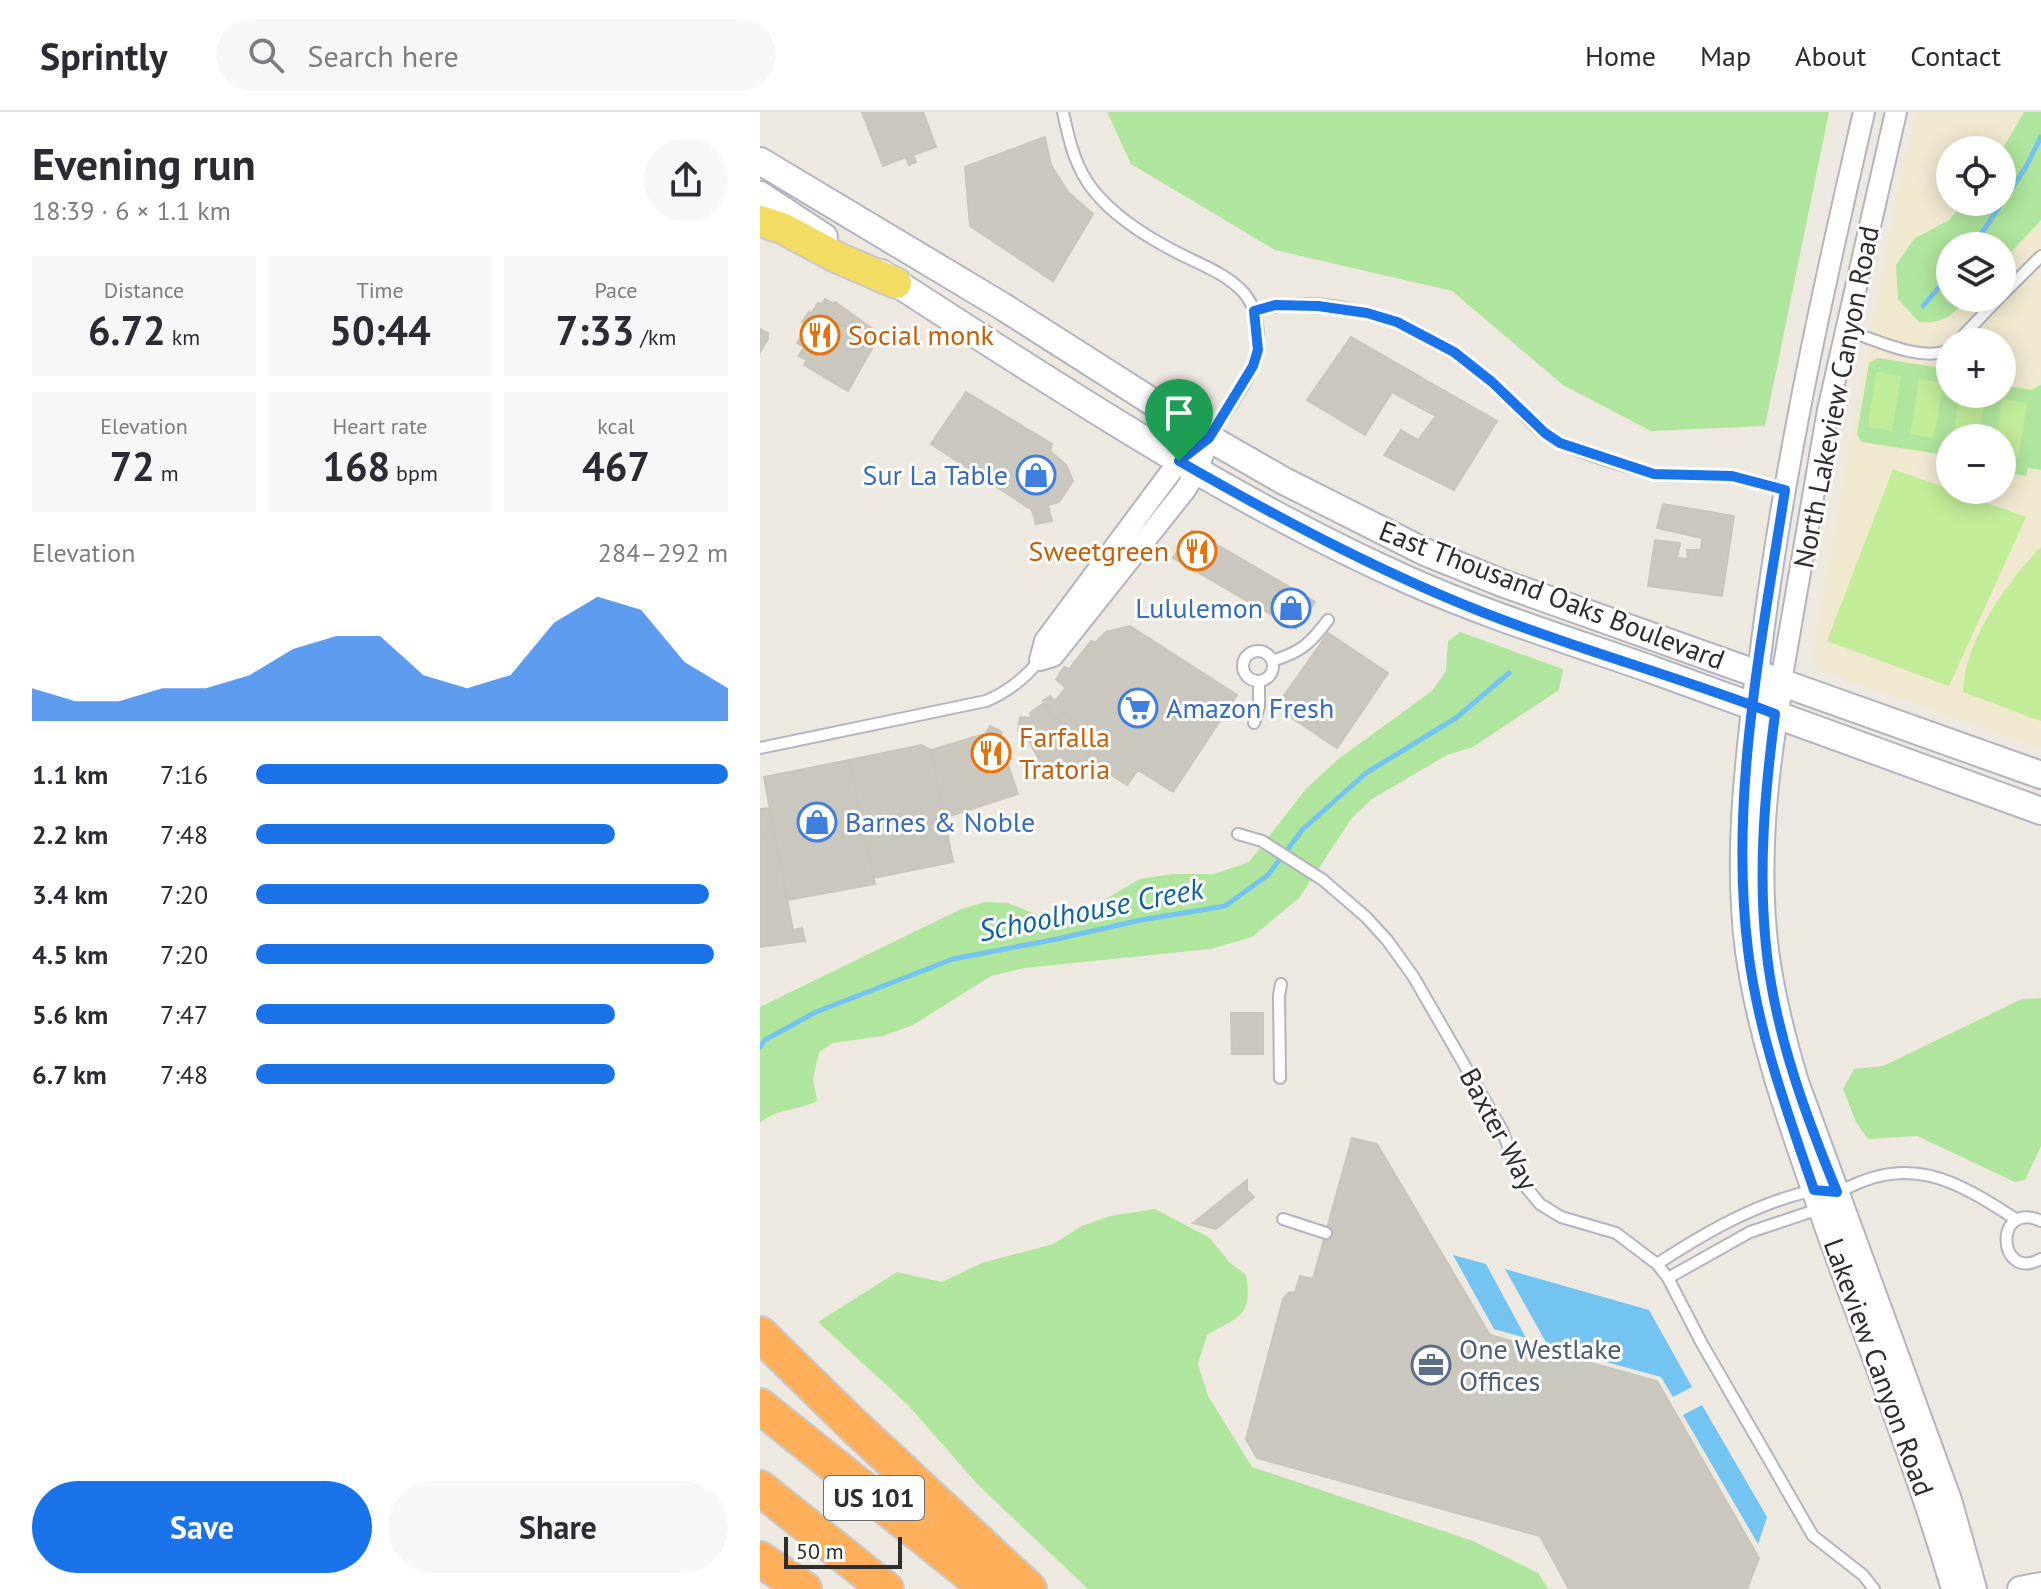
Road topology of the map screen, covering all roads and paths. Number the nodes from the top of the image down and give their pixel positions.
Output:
1 (1063, 112) edge
2 (1864, 112) edge
3 (1896, 112) edge
4 (760, 161) edge
5 (760, 195) edge
6 (760, 221) edge
7 (2041, 256) edge
8 (2016, 282) edge
9 (896, 283) junction
10 (1254, 311) junction
11 (1986, 312) edge
12 (1971, 328) edge
13 (1846, 330) junction
14 (1936, 354) edge
15 (1209, 438) junction
16 (1188, 466) junction
17 (1785, 490) junction
18 (1328, 620) dead end
19 (1040, 660) joint
20 (1272, 661) junction
21 (1770, 678) junction
22 (1259, 681) junction
23 (1765, 710) junction
24 (1254, 723) dead end
25 (760, 748) edge
26 (2041, 775) edge
27 (2041, 811) edge
28 (1238, 834) dead end
29 (1281, 984) dead end
30 (1280, 1078) dead end
31 (1824, 1197) junction
32 (1283, 1219) dead end
33 (2017, 1220) junction
34 (2041, 1221) edge
35 (1326, 1233) dead end
36 (2041, 1259) edge
37 (1657, 1264) junction
38 (1668, 1278) junction
39 (760, 1334) edge
40 (760, 1406) edge
41 (760, 1488) edge
42 (760, 1510) edge
43 (760, 1559) edge
44 (2041, 1585) edge
45 (804, 1589) edge
46 (883, 1589) edge
47 (988, 1589) edge
48 (1029, 1589) edge
49 (1874, 1589) edge
50 (1954, 1589) edge
51 (1974, 1589) edge
52 (2020, 1589) edge

1 - 10 lane
2 - 17 street, North Lakeview Canyon Road
3 - 13 street, North Lakeview Canyon Road
4 - 15 main road, East Thousand Oaks Boulevard
5 - 9 main road, East Thousand Oaks Boulevard
6 - 9 main road
7 - 8 lane
9 - 16 main road, East Thousand Oaks Boulevard
10 - 15 lane
10 - 17 lane
11 - 12 lane
13 - 14 lane
13 - 21 street, North Lakeview Canyon Road
15 - 16 street
15 - 21 main road, East Thousand Oaks Boulevard
16 - 19 street
16 - 23 main road, East Thousand Oaks Boulevard
17 - 21 street, North Lakeview Canyon Road
18 - 20 lane
19 - 25 lane
20 - 22 lane
20 - 22 lane
21 - 23 street, Lakeview Canyon Road
21 - 26 main road, East Thousand Oaks Boulevard
22 - 24 lane
23 - 27 main road, East Thousand Oaks Boulevard
23 - 31 street, Lakeview Canyon Road
28 - 37 lane, Baxter Way
29 - 30 lane
31 - 33 lane
31 - 37 lane
31 - 38 lane
31 - 50 street, Lakeview Canyon Road
31 - 51 street, Lakeview Canyon Road
32 - 35 lane
33 - 34 lane
33 - 36 lane
37 - 38 lane, Baxter Way
38 - 49 lane, Baxter Way
39 - 48 highway
40 - 47 highway, US 101
41 - 46 highway, US 101
42 - 46 highway
43 - 45 highway
44 - 52 street

